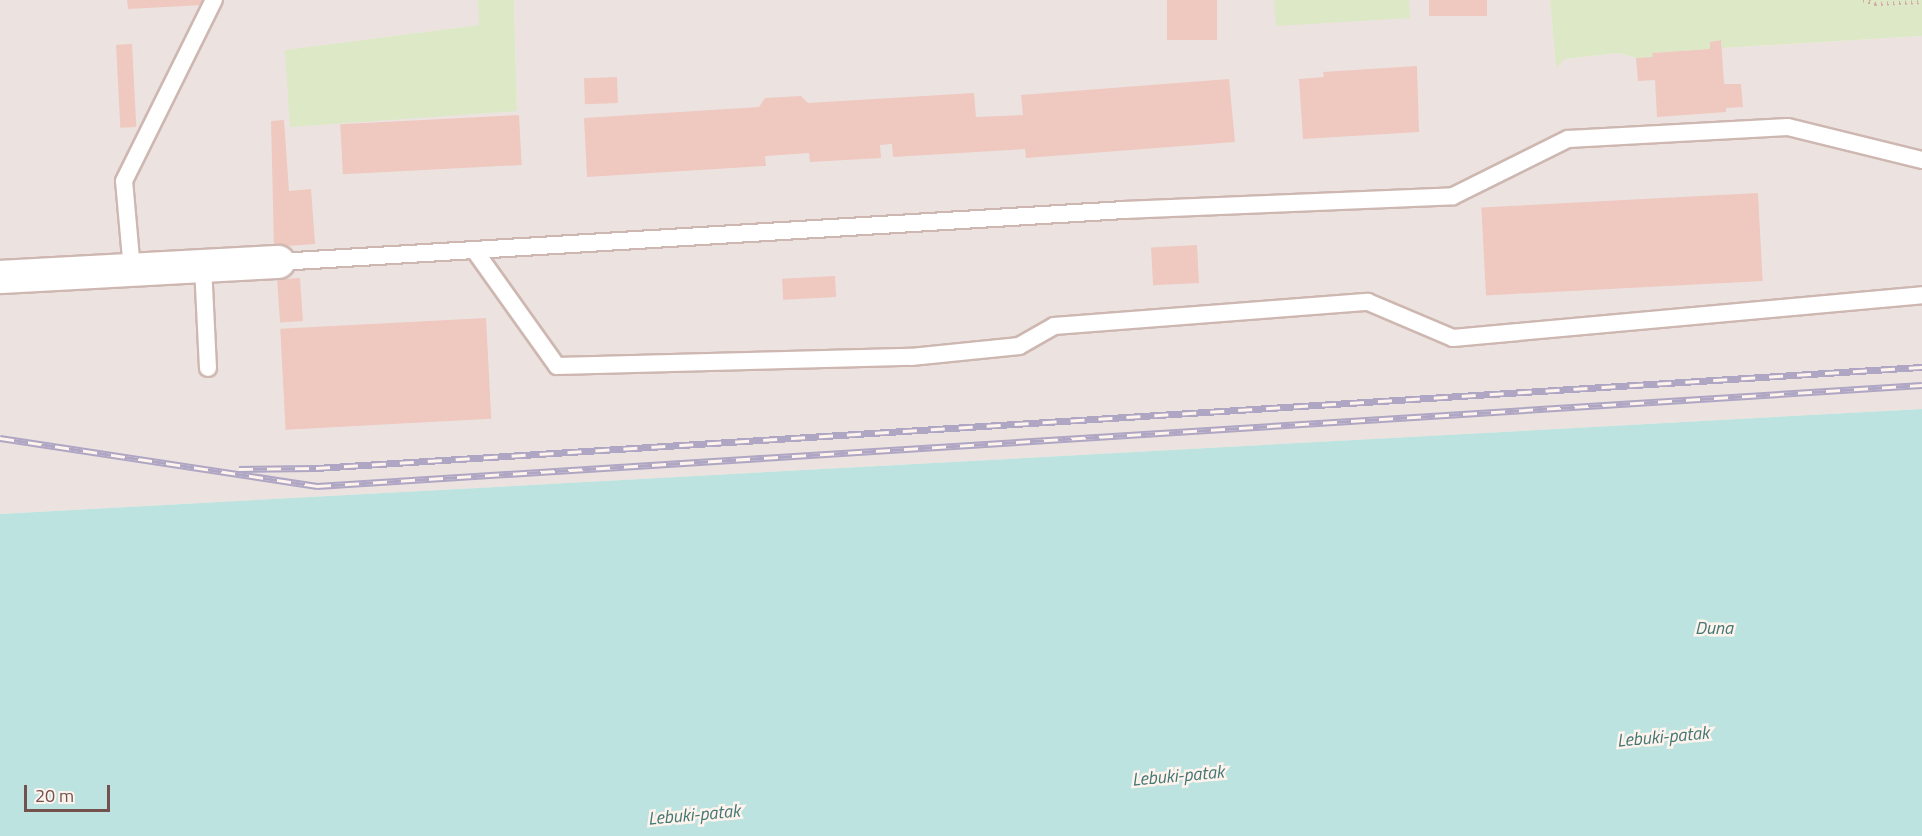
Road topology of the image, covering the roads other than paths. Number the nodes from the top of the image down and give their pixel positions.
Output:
1 (214, 0) edge
2 (1922, 160) edge
3 (475, 251) junction
4 (279, 262) joint
5 (203, 266) junction
6 (132, 270) junction
7 (0, 277) edge
8 (1922, 295) edge
9 (208, 368) dead end

1 - 6 lane
2 - 3 lane
3 - 4 lane
3 - 8 lane
4 - 5 street
5 - 6 street
5 - 9 lane
6 - 7 street

